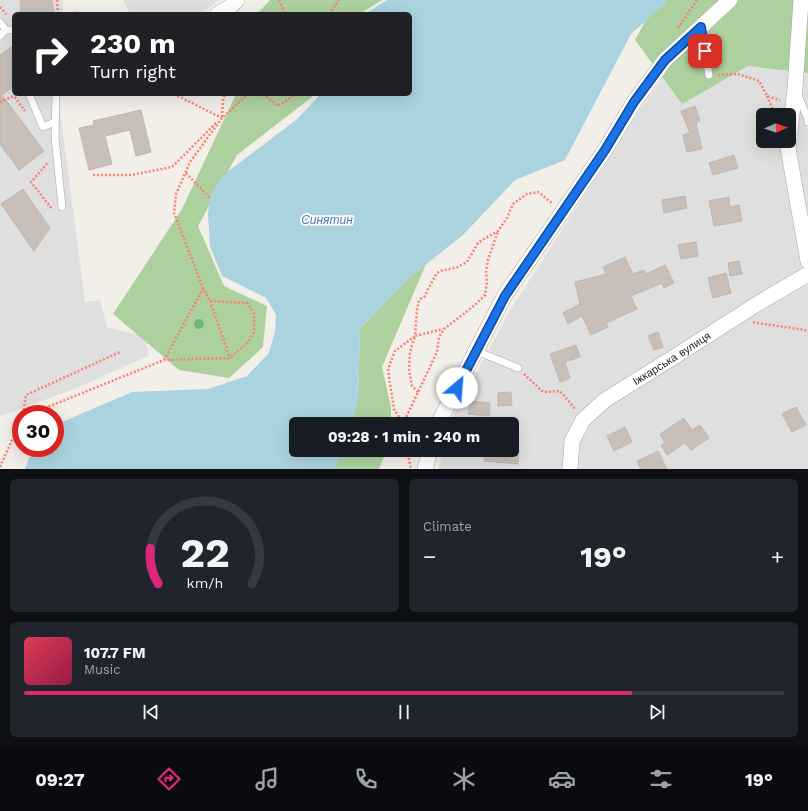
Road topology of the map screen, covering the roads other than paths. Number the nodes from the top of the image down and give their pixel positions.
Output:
1 (237, 0) edge
2 (730, 0) edge
3 (788, 0) edge
4 (803, 6) edge
5 (221, 12) edge
6 (0, 22) edge
7 (701, 27) junction
8 (6, 30) junction
9 (12, 30) edge
10 (0, 36) edge
11 (710, 75) road end
12 (795, 89) junction
13 (30, 96) edge
14 (56, 96) edge
15 (55, 122) junction
16 (808, 122) edge
17 (62, 207) dead end
18 (808, 261) edge
19 (808, 274) edge
20 (476, 351) junction
21 (518, 368) road end
22 (442, 417) edge
23 (428, 457) edge
24 (425, 469) edge
25 (570, 469) edge

1 - 5 street
2 - 7 street
3 - 4 street
4 - 12 street
6 - 8 lane
7 - 11 lane
7 - 20 street
8 - 9 lane
8 - 10 lane
12 - 16 lane
12 - 18 street
13 - 15 lane
14 - 15 lane
15 - 17 lane
19 - 25 street, Іжкарська вулиця
20 - 21 lane
20 - 22 street
23 - 24 street

